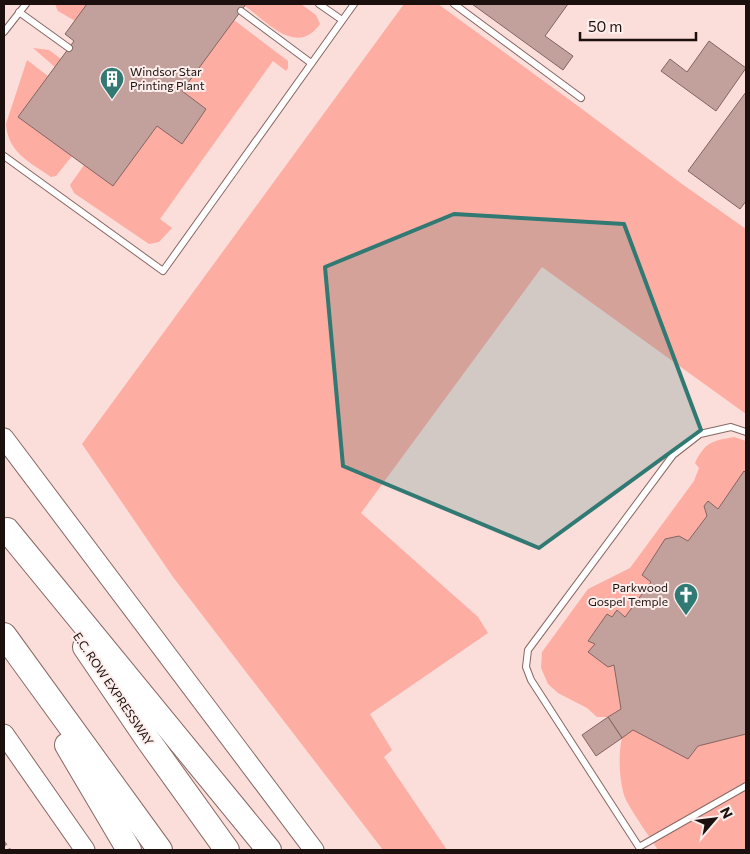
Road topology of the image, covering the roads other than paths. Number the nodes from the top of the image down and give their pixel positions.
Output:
1 (26, 4) edge
2 (319, 4) edge
3 (354, 4) edge
4 (454, 4) edge
5 (241, 11) dead end
6 (19, 12) junction
7 (342, 20) junction
8 (4, 32) edge
9 (69, 48) dead end
10 (311, 63) junction
11 (581, 98) dead end
12 (4, 156) edge
13 (746, 432) edge
14 (4, 438) edge
15 (6, 527) edge
16 (4, 637) edge
17 (4, 734) edge
18 (746, 786) edge
19 (85, 850) edge
20 (129, 850) edge
21 (160, 850) edge
22 (227, 850) edge
23 (269, 850) edge
24 (314, 850) edge

1 - 6 lane
2 - 7 lane
3 - 7 lane
4 - 11 lane
5 - 10 lane
6 - 8 lane
6 - 9 lane
7 - 10 lane
10 - 12 lane
13 - 18 lane
14 - 24 main road
15 - 22 highway, E.C. ROW EXPRESSWAY
15 - 23 highway
16 - 20 highway
16 - 21 highway
17 - 19 main road

